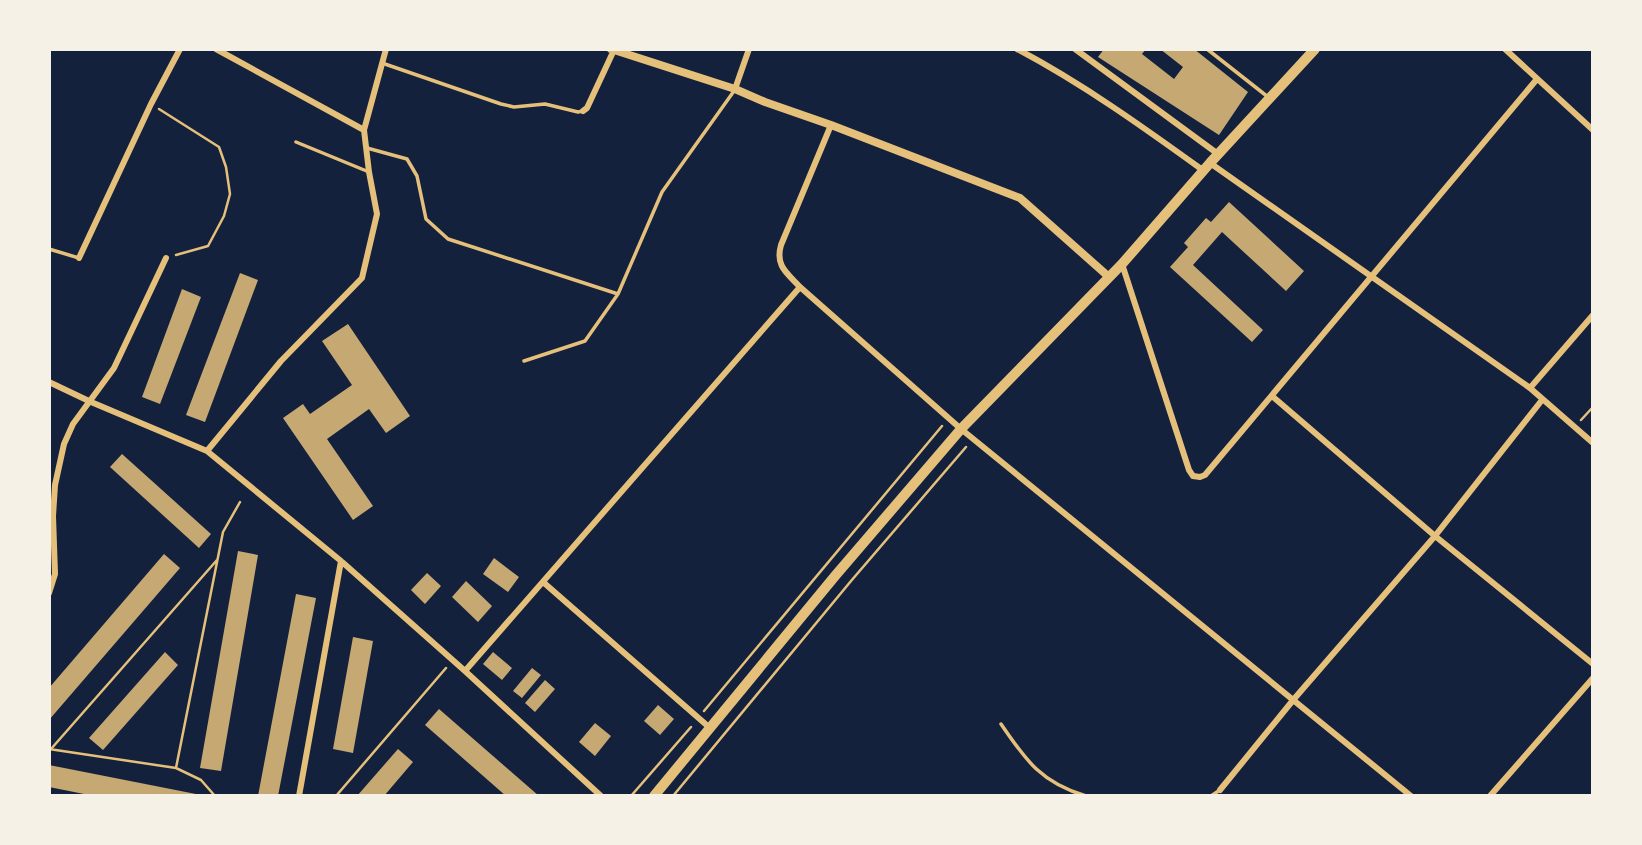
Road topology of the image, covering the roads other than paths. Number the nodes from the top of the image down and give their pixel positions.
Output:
1 (180, 49) edge
2 (216, 49) edge
3 (386, 49) edge
4 (612, 49) edge
5 (749, 49) edge
6 (1017, 49) edge
7 (1075, 49) edge
8 (1207, 49) edge
9 (1315, 49) edge
10 (1505, 49) edge
11 (382, 63) junction
12 (1537, 79) junction
13 (735, 89) junction
14 (1269, 99) junction
15 (583, 111) joint
16 (831, 125) junction
17 (364, 130) junction
18 (1593, 130) edge
19 (296, 142) dead end
20 (367, 148) junction
21 (1218, 155) junction
22 (1207, 167) junction
23 (369, 172) junction
24 (49, 249) edge
25 (79, 258) joint
26 (166, 258) road end
27 (1122, 264) junction
28 (1373, 276) junction
29 (1109, 277) junction
30 (800, 287) junction
31 (618, 294) junction
32 (1593, 315) edge
33 (524, 361) dead end
34 (49, 382) edge
35 (1530, 388) junction
36 (1272, 396) junction
37 (1542, 400) junction
38 (91, 402) junction
39 (961, 429) junction
40 (1593, 443) edge
41 (206, 451) junction
42 (52, 486) edge
43 (1435, 536) junction
44 (341, 561) junction
45 (543, 582) junction
46 (49, 593) edge
47 (1593, 664) edge
48 (465, 671) junction
49 (1593, 678) edge
50 (1294, 699) junction
51 (1002, 724) dead end
52 (710, 728) junction
53 (1220, 790) joint
54 (299, 796) edge
55 (601, 796) edge
56 (654, 796) edge
57 (1086, 796) edge
58 (1211, 796) edge
59 (1411, 796) edge
60 (1490, 796) edge

1 - 25 street
2 - 17 street
3 - 11 street
4 - 13 street
4 - 15 street
5 - 13 street
6 - 22 street
7 - 21 street
8 - 14 lane
9 - 14 main road
10 - 12 street
11 - 15 lane
11 - 17 street
12 - 18 street
12 - 28 street
13 - 16 street
13 - 31 lane
14 - 21 main road
16 - 29 street
16 - 30 street
17 - 20 street
19 - 23 lane
20 - 23 street
20 - 31 lane
21 - 22 main road
22 - 27 main road
22 - 28 street
23 - 41 street
24 - 25 lane
26 - 38 street
27 - 29 main road
27 - 36 street
28 - 35 street
28 - 36 street
29 - 39 main road
30 - 39 street
30 - 45 street
31 - 33 lane
32 - 35 street
34 - 38 street
35 - 37 street
36 - 43 street
37 - 40 street
37 - 43 street
38 - 41 street
38 - 42 street
39 - 50 street
39 - 52 main road
41 - 44 street
42 - 46 street
43 - 47 street
43 - 50 street
44 - 48 street
44 - 54 street
45 - 48 street
45 - 52 street
48 - 55 street
49 - 60 street
50 - 53 street
50 - 59 street
51 - 57 lane
52 - 56 main road
53 - 58 lane

